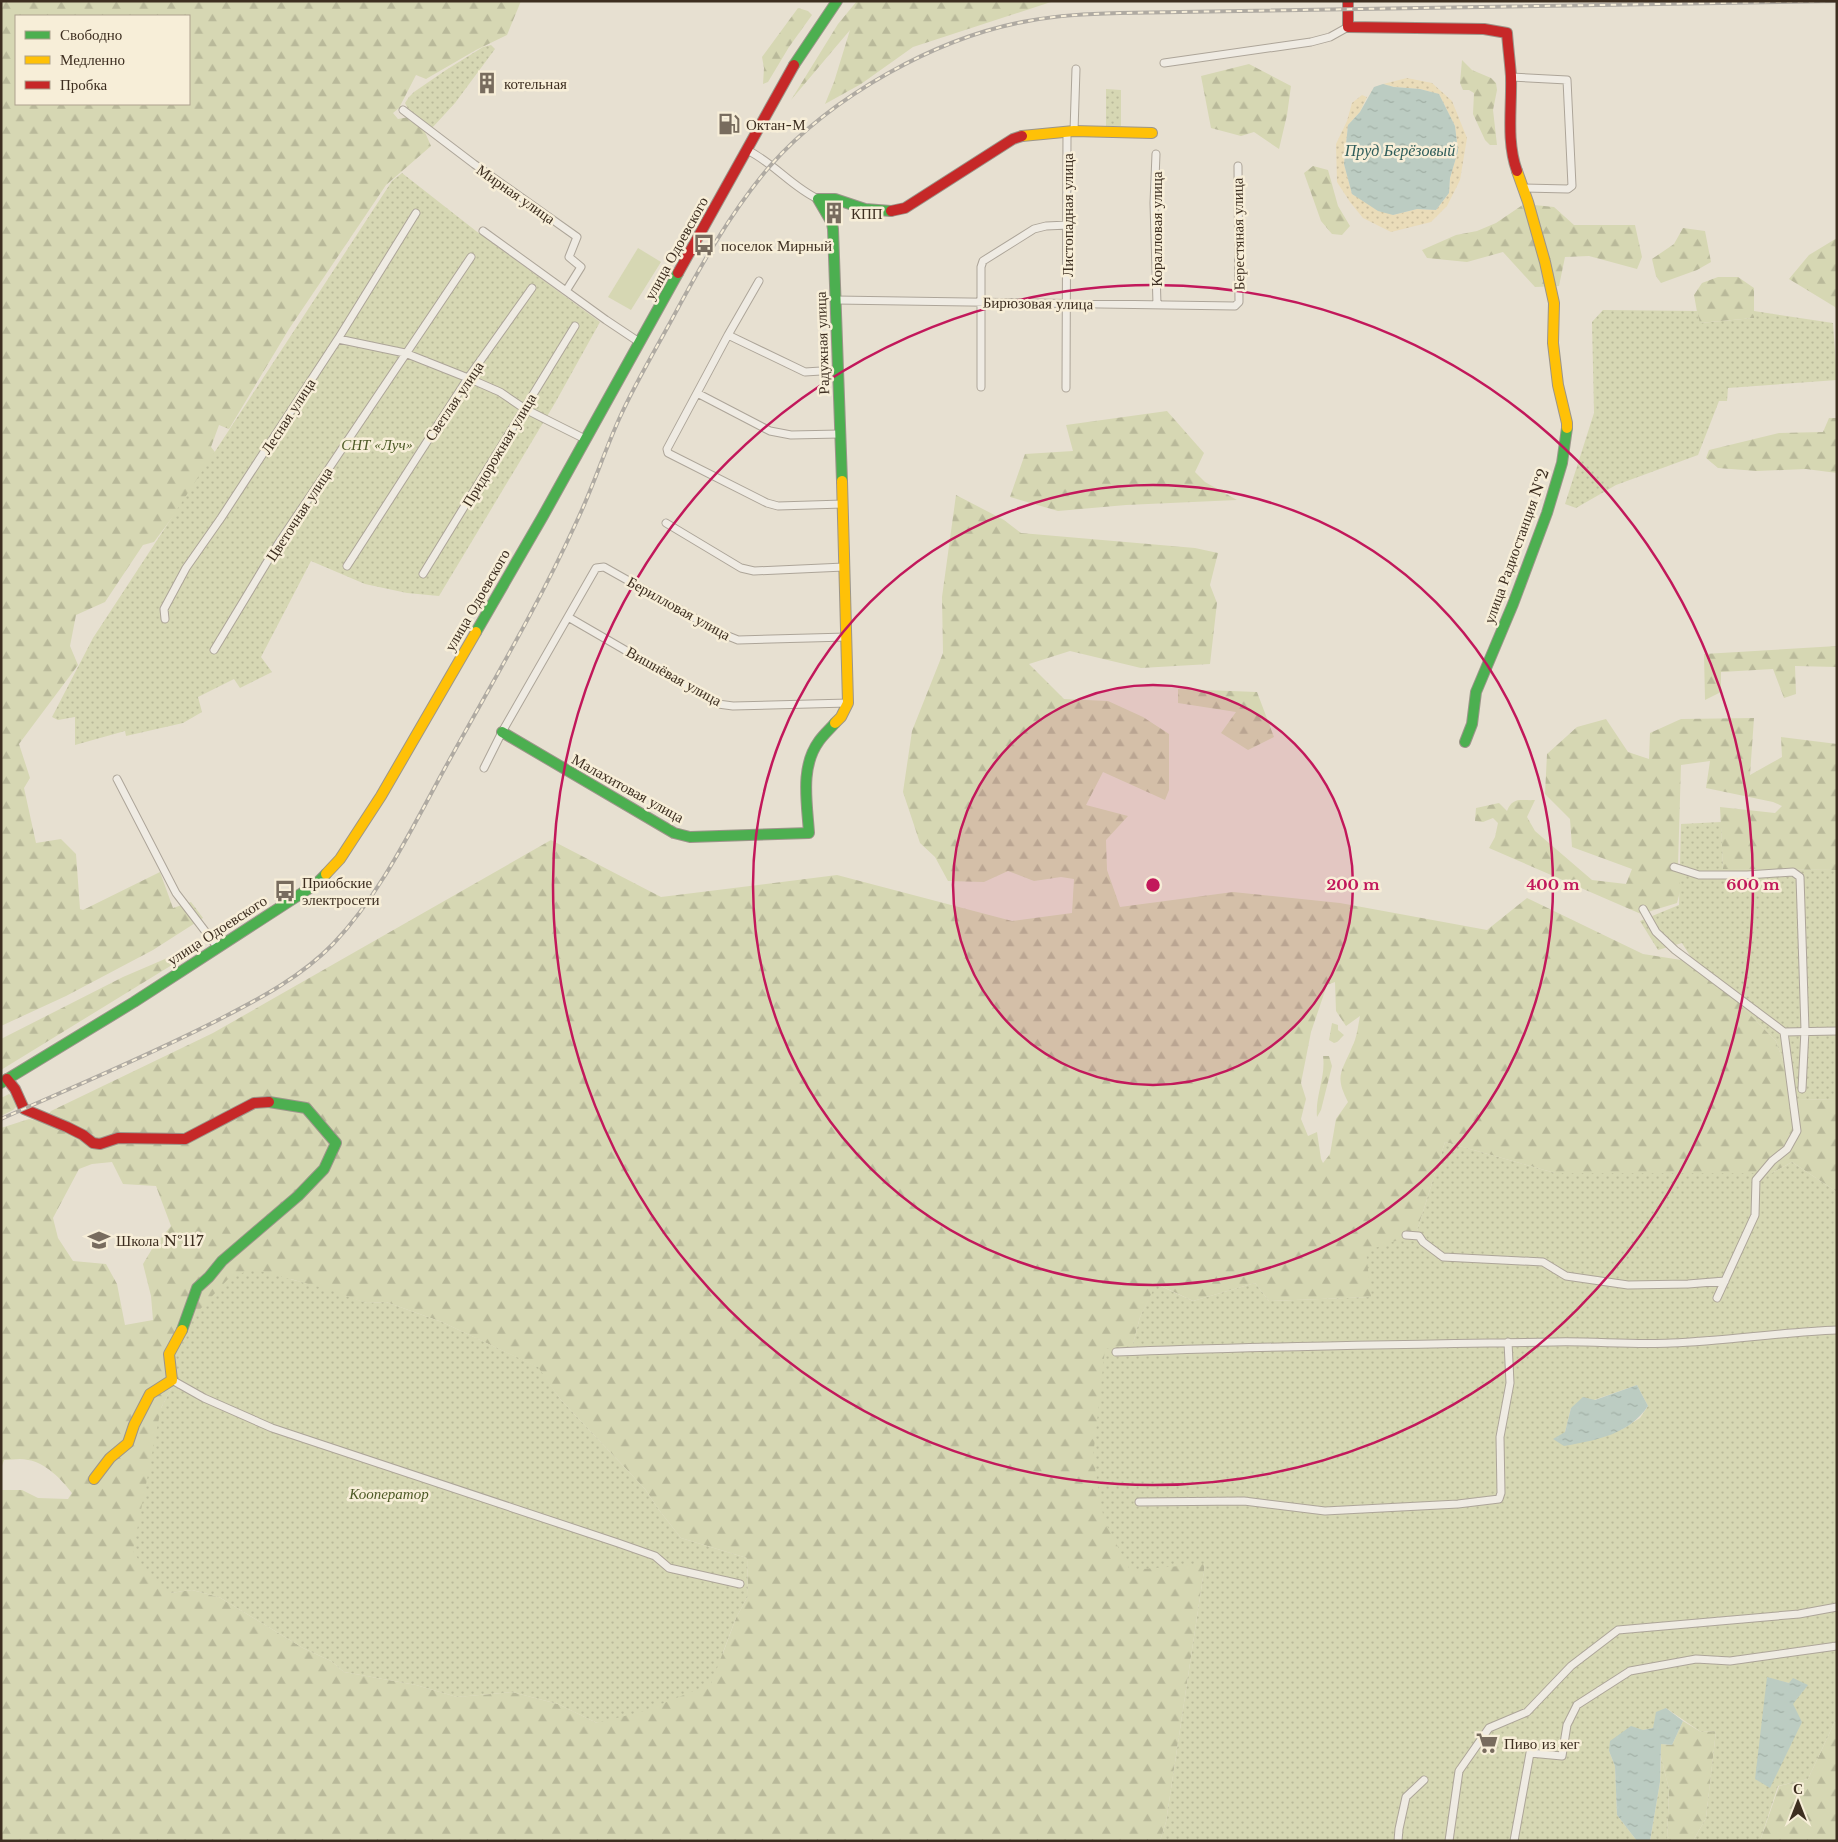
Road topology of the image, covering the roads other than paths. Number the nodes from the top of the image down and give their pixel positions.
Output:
1 (837, 1) edge
2 (1348, 1) edge
3 (1348, 27) junction
4 (1164, 63) dead end
5 (1076, 69) dead end
6 (1511, 77) junction
7 (403, 110) dead end
8 (1071, 132) junction
9 (1152, 133) dead end
10 (747, 150) junction
11 (1156, 154) dead end
12 (1238, 166) dead end
13 (1522, 188) junction
14 (818, 200) junction
15 (416, 213) dead end
16 (1068, 225) junction
17 (483, 231) dead end
18 (471, 257) dead end
19 (759, 281) dead end
20 (532, 288) dead end
21 (566, 291) junction
22 (836, 300) junction
23 (981, 302) junction
24 (1239, 302) joint
25 (1067, 303) junction
26 (1157, 304) junction
27 (575, 326) dead end
28 (728, 335) junction
29 (338, 339) junction
30 (639, 342) junction
31 (405, 353) junction
32 (838, 370) junction
33 (468, 378) junction
34 (981, 387) dead end
35 (1066, 388) dead end
36 (697, 393) junction
37 (525, 409) junction
38 (840, 434) junction
39 (585, 439) junction
40 (843, 504) junction
41 (666, 522) dead end
42 (347, 566) dead end
43 (844, 567) junction
44 (423, 574) dead end
45 (568, 617) junction
46 (165, 619) dead end
47 (847, 637) junction
48 (214, 650) dead end
49 (848, 703) junction
50 (502, 732) junction
51 (1466, 742) dead end
52 (484, 768) dead end
53 (117, 779) dead end
54 (1674, 867) dead end
55 (1644, 909) dead end
56 (218, 948) junction
57 (1805, 1030) junction
58 (1837, 1031) edge
59 (1784, 1032) junction
60 (4, 1081) edge
61 (1802, 1088) dead end
62 (1406, 1236) dead end
63 (1725, 1281) junction
64 (1717, 1298) dead end
65 (1837, 1330) edge
66 (1508, 1342) junction
67 (1116, 1352) dead end
68 (172, 1380) junction
69 (94, 1479) dead end
70 (1139, 1502) dead end
71 (740, 1584) dead end
72 (1837, 1607) edge
73 (1837, 1646) edge
74 (1424, 1780) dead end
75 (1398, 1841) edge
76 (1449, 1841) edge
77 (1514, 1841) edge

1 - 10 street, улица Одоевского
2 - 3 street
3 - 4 street
3 - 6 street, улица Радиостанция №2
5 - 8 street, Листопадная улица
6 - 13 street, улица Радиостанция №2
6 - 13 street
7 - 21 street, Мирная улица
8 - 9 street
8 - 14 street
8 - 16 street, Листопадная улица
10 - 14 street
10 - 30 street, улица Одоевского
11 - 26 street, Коралловая улица
12 - 24 street, Берестяная улица
13 - 51 street, улица Радиостанция №2
14 - 22 street, Радужная улица
15 - 29 street, Лесная улица
16 - 23 street
16 - 25 street, Листопадная улица
17 - 21 street
18 - 31 street, Цветочная улица
19 - 28 street
20 - 33 street, Светлая улица
21 - 30 street
22 - 23 street, Бирюзовая улица
22 - 32 street, Радужная улица
23 - 25 street, Бирюзовая улица
23 - 34 street
24 - 26 street, Бирюзовая улица
25 - 26 street, Бирюзовая улица
25 - 35 street, Листопадная улица
27 - 37 street, Придорожная улица
28 - 32 street
28 - 36 street
29 - 31 street
29 - 46 street, Лесная улица
30 - 39 street, улица Одоевского
31 - 33 street
31 - 48 street, Цветочная улица
32 - 38 street, Радужная улица
33 - 37 street
33 - 42 street, Светлая улица
36 - 38 street
36 - 40 street
37 - 39 street
37 - 44 street, Придорожная улица
38 - 40 street, Радужная улица
39 - 56 street, улица Одоевского
40 - 43 street, Радужная улица
41 - 43 street
43 - 47 street, Радужная улица
45 - 47 street, Берилловая улица
45 - 49 street, Вишнёвая улица
45 - 50 street
47 - 49 street, Радужная улица
49 - 50 street, Малахитовая улица
50 - 52 street
53 - 56 street
54 - 57 street
55 - 59 street
56 - 60 street, улица Одоевского
57 - 58 street
57 - 59 street
57 - 61 street
59 - 63 street
60 - 68 street
62 - 63 street
63 - 64 street
65 - 66 street
66 - 67 street
66 - 70 street
68 - 69 street
68 - 71 street
72 - 76 street
73 - 77 street
74 - 75 street

